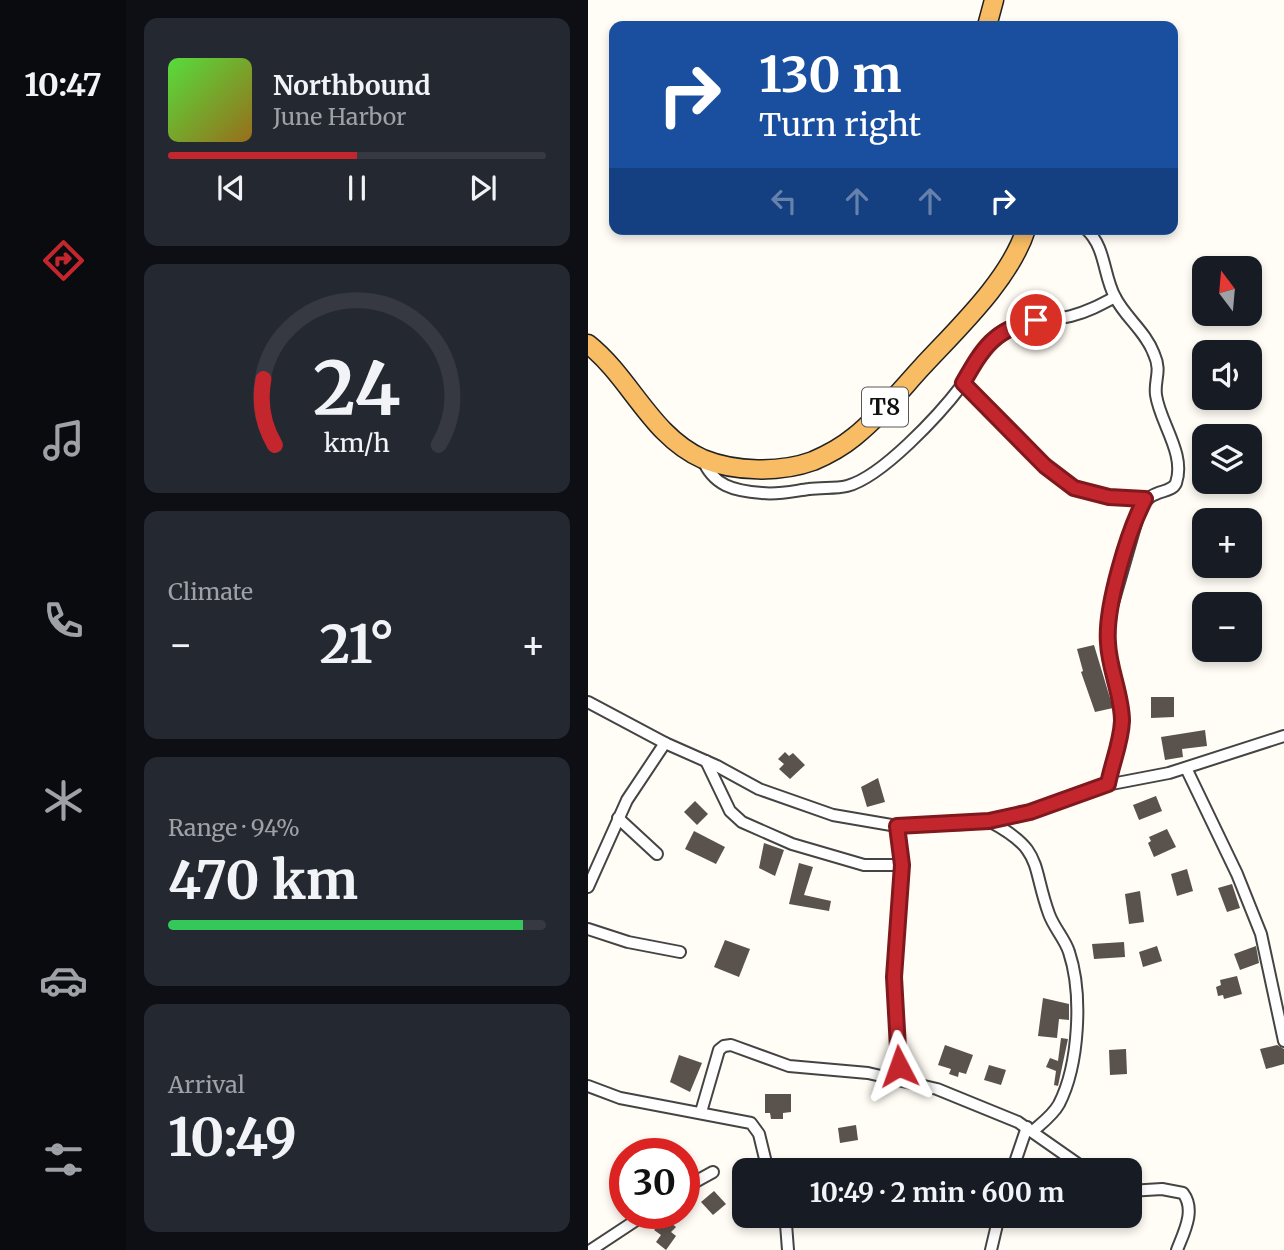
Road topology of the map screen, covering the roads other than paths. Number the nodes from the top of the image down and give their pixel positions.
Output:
1 (994, 0) edge
2 (988, 21) edge
3 (1027, 235) edge
4 (1091, 235) edge
5 (1115, 297) junction
6 (588, 344) edge
7 (963, 383) junction
8 (702, 458) junction
9 (1145, 499) junction
10 (588, 702) edge
11 (1284, 736) edge
12 (665, 743) junction
13 (706, 761) junction
14 (1186, 768) junction
15 (1108, 784) junction
16 (618, 818) junction
17 (989, 821) junction
18 (897, 826) junction
19 (657, 854) dead end
20 (902, 865) junction
21 (588, 887) edge
22 (588, 929) edge
23 (680, 952) dead end
24 (1284, 1041) edge
25 (895, 1077) junction
26 (588, 1086) edge
27 (701, 1112) junction
28 (1030, 1129) junction
29 (765, 1158) edge
30 (1018, 1158) edge
31 (1070, 1158) edge
32 (713, 1172) dead end
33 (700, 1179) edge
34 (1142, 1190) edge
35 (786, 1228) edge
36 (996, 1228) edge
37 (623, 1229) edge
38 (591, 1250) edge
39 (788, 1250) edge
40 (991, 1250) edge
41 (1177, 1250) edge

1 - 2 highway
3 - 8 highway, T8
4 - 5 street
5 - 7 street
5 - 9 street
6 - 8 highway, T8
7 - 8 street
7 - 9 street
9 - 15 street
10 - 12 street
11 - 14 street
12 - 13 street
12 - 16 street
13 - 18 street
13 - 20 street
14 - 15 street
14 - 24 street
15 - 17 street
16 - 19 street
16 - 21 street
17 - 18 street
17 - 28 street
18 - 20 street
20 - 25 street
22 - 23 street
25 - 27 street
25 - 28 street
26 - 27 street
27 - 29 street
28 - 30 street
28 - 31 street
32 - 33 street
34 - 41 street
35 - 39 street
36 - 40 street
37 - 38 street

